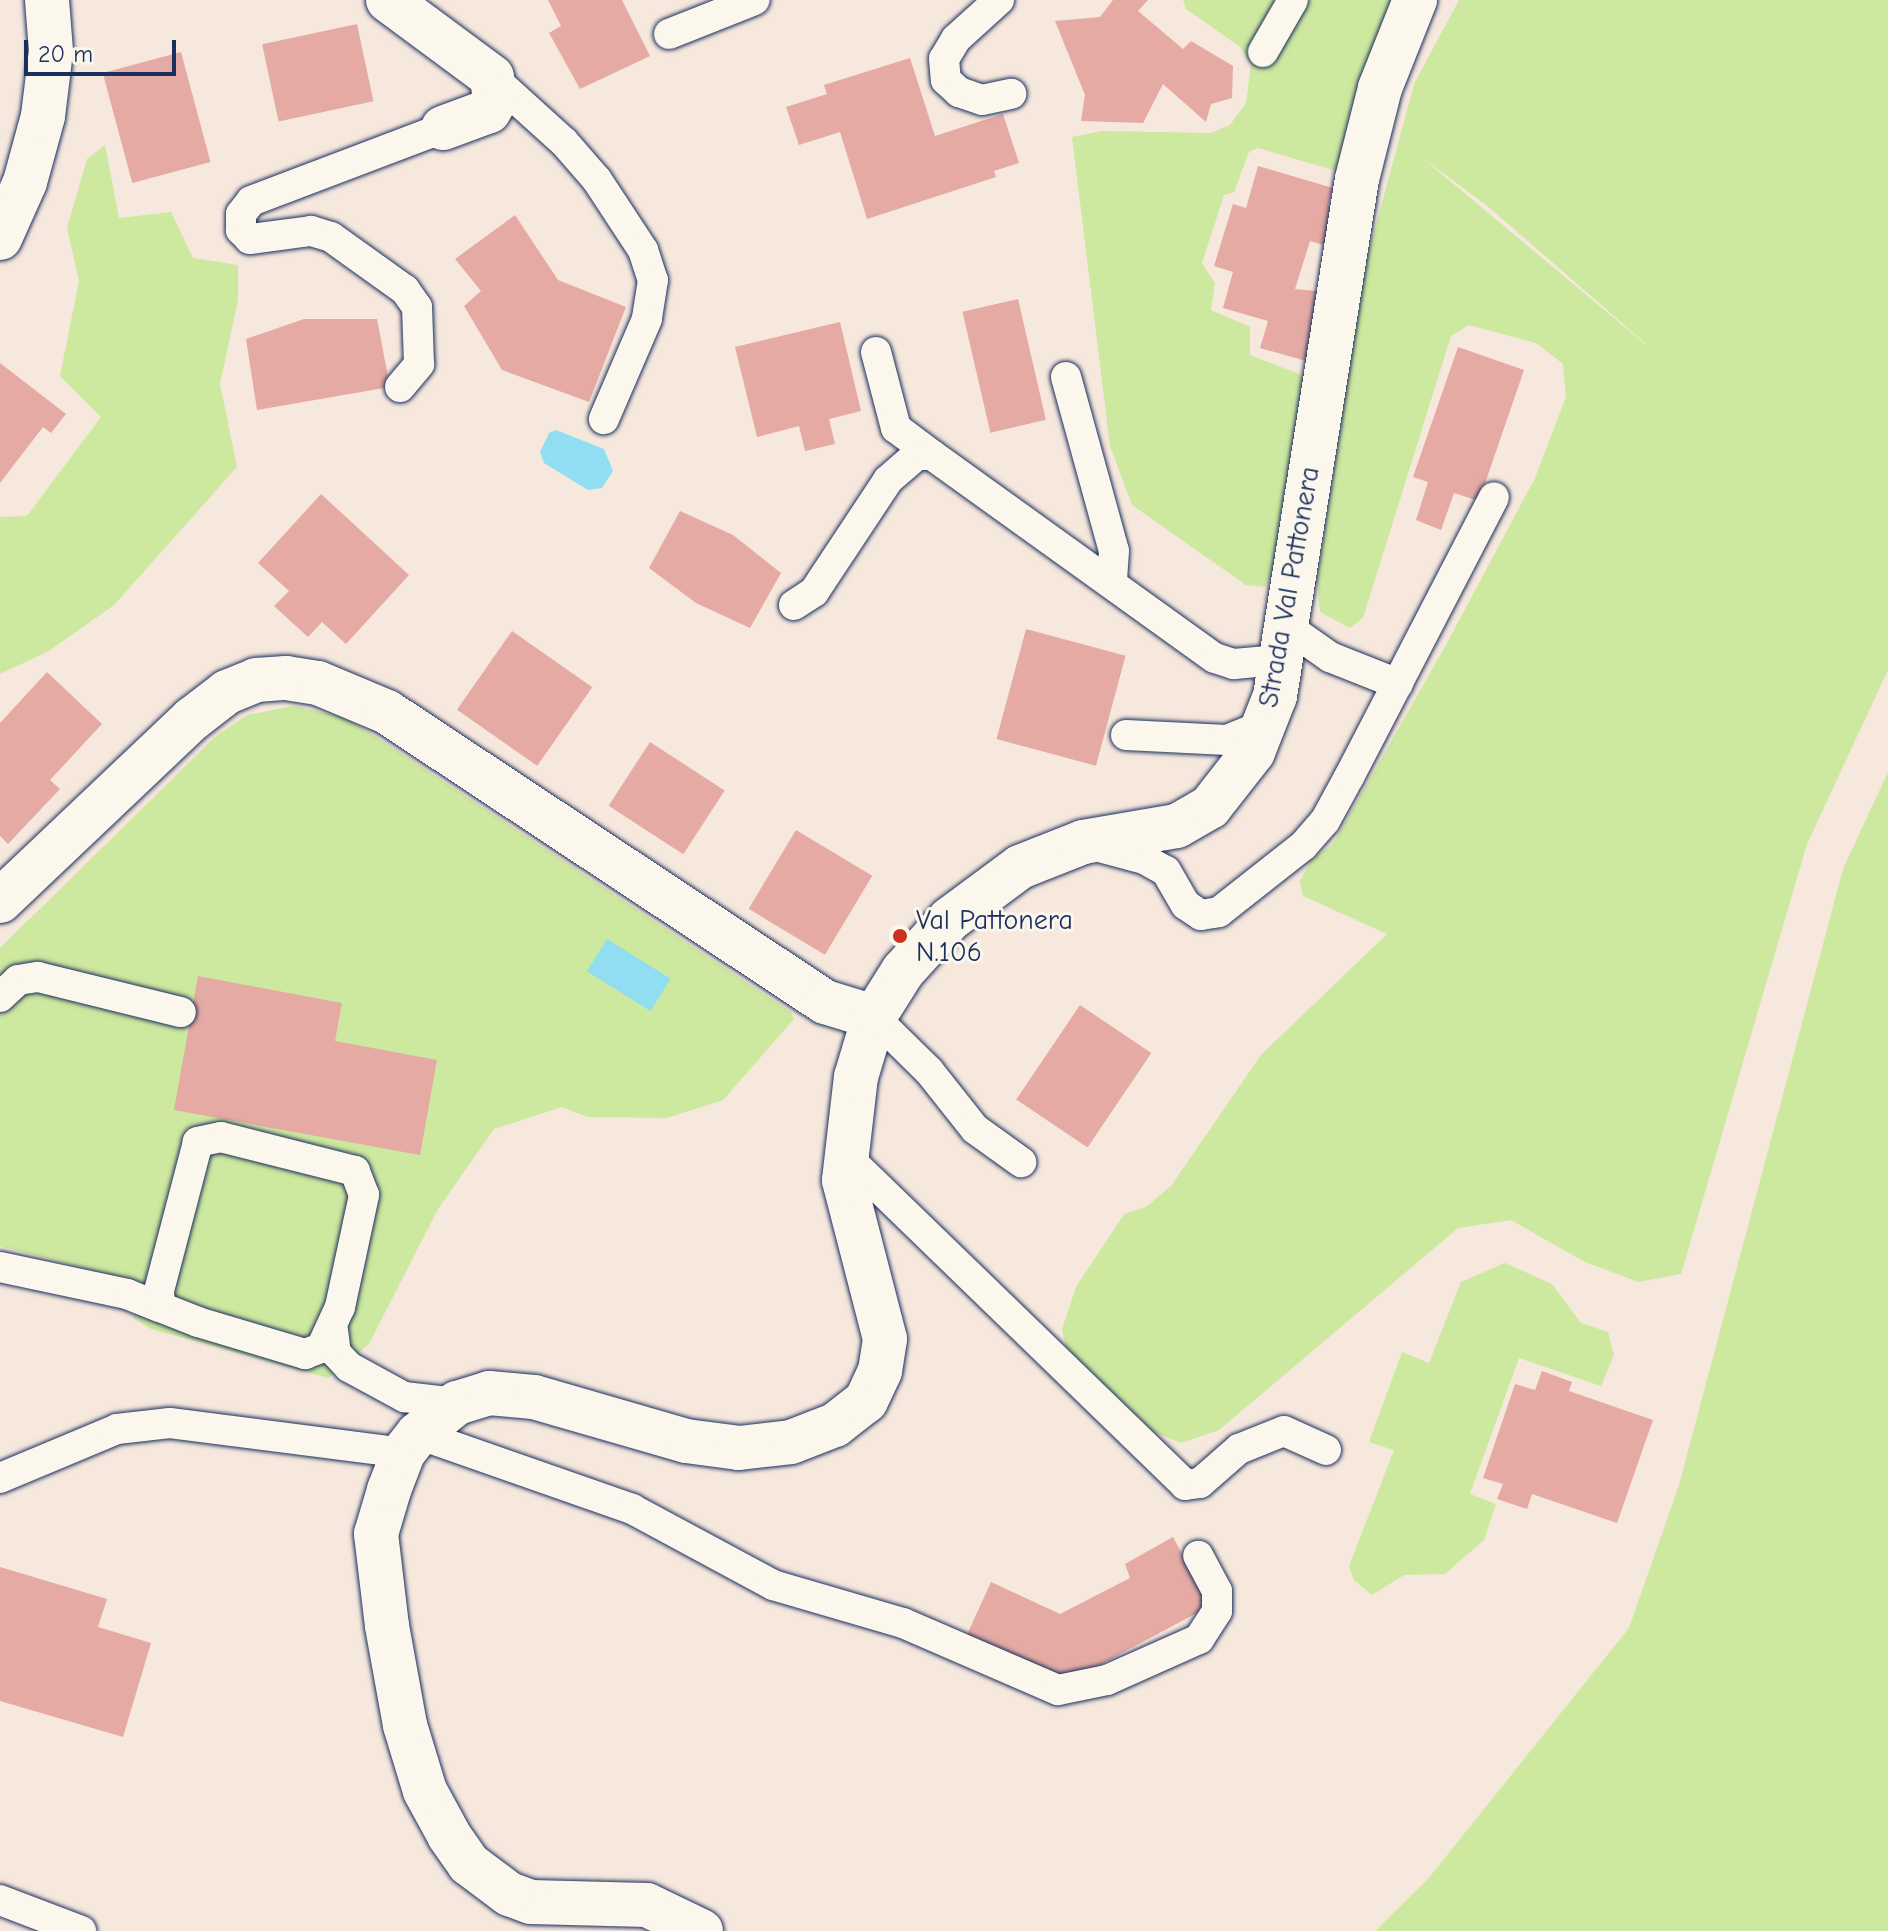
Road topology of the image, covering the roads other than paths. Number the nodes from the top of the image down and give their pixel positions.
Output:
1 (47, 0) edge
2 (388, 0) edge
3 (755, 0) edge
4 (999, 0) edge
5 (1293, 0) edge
6 (1415, 0) edge
7 (669, 34) dead end
8 (1263, 52) dead end
9 (492, 77) junction
10 (1011, 94) dead end
11 (443, 128) joint
12 (0, 238) edge
13 (876, 352) dead end
14 (1066, 377) dead end
15 (400, 387) dead end
16 (604, 419) dead end
17 (932, 455) junction
18 (1494, 497) dead end
19 (1112, 581) junction
20 (794, 605) dead end
21 (1282, 643) junction
22 (1398, 684) junction
23 (1264, 725) junction
24 (1126, 735) dead end
25 (1083, 842) junction
26 (0, 901) edge
27 (0, 997) edge
28 (181, 1012) dead end
29 (874, 1017) junction
30 (845, 1155) junction
31 (1021, 1162) dead end
32 (0, 1267) edge
33 (160, 1307) junction
34 (333, 1330) junction
35 (457, 1403) junction
36 (410, 1443) junction
37 (1326, 1450) dead end
38 (0, 1478) edge
39 (1198, 1556) dead end
40 (0, 1900) edge
41 (81, 1931) edge
42 (701, 1931) edge

1 - 12 street
2 - 9 street
3 - 7 lane
4 - 10 lane
5 - 8 lane
6 - 21 street, Strada Val Pattonera
9 - 11 street
9 - 16 lane
11 - 15 lane
13 - 17 lane
14 - 19 lane
17 - 19 lane
17 - 20 lane
18 - 22 lane
19 - 21 lane
21 - 22 lane
21 - 23 street, Strada Val Pattonera
22 - 25 lane
23 - 24 lane
23 - 25 street, Strada Val Pattonera
25 - 29 street, Strada Val Pattonera
26 - 29 street
27 - 28 lane
29 - 30 street, Strada Val Pattonera
29 - 31 lane
30 - 35 street, Strada Val Pattonera
30 - 37 lane
32 - 33 lane
33 - 34 lane
33 - 34 lane
34 - 35 lane
35 - 36 street, Strada Val Pattonera
36 - 38 lane
36 - 39 lane
36 - 42 street
40 - 41 lane

